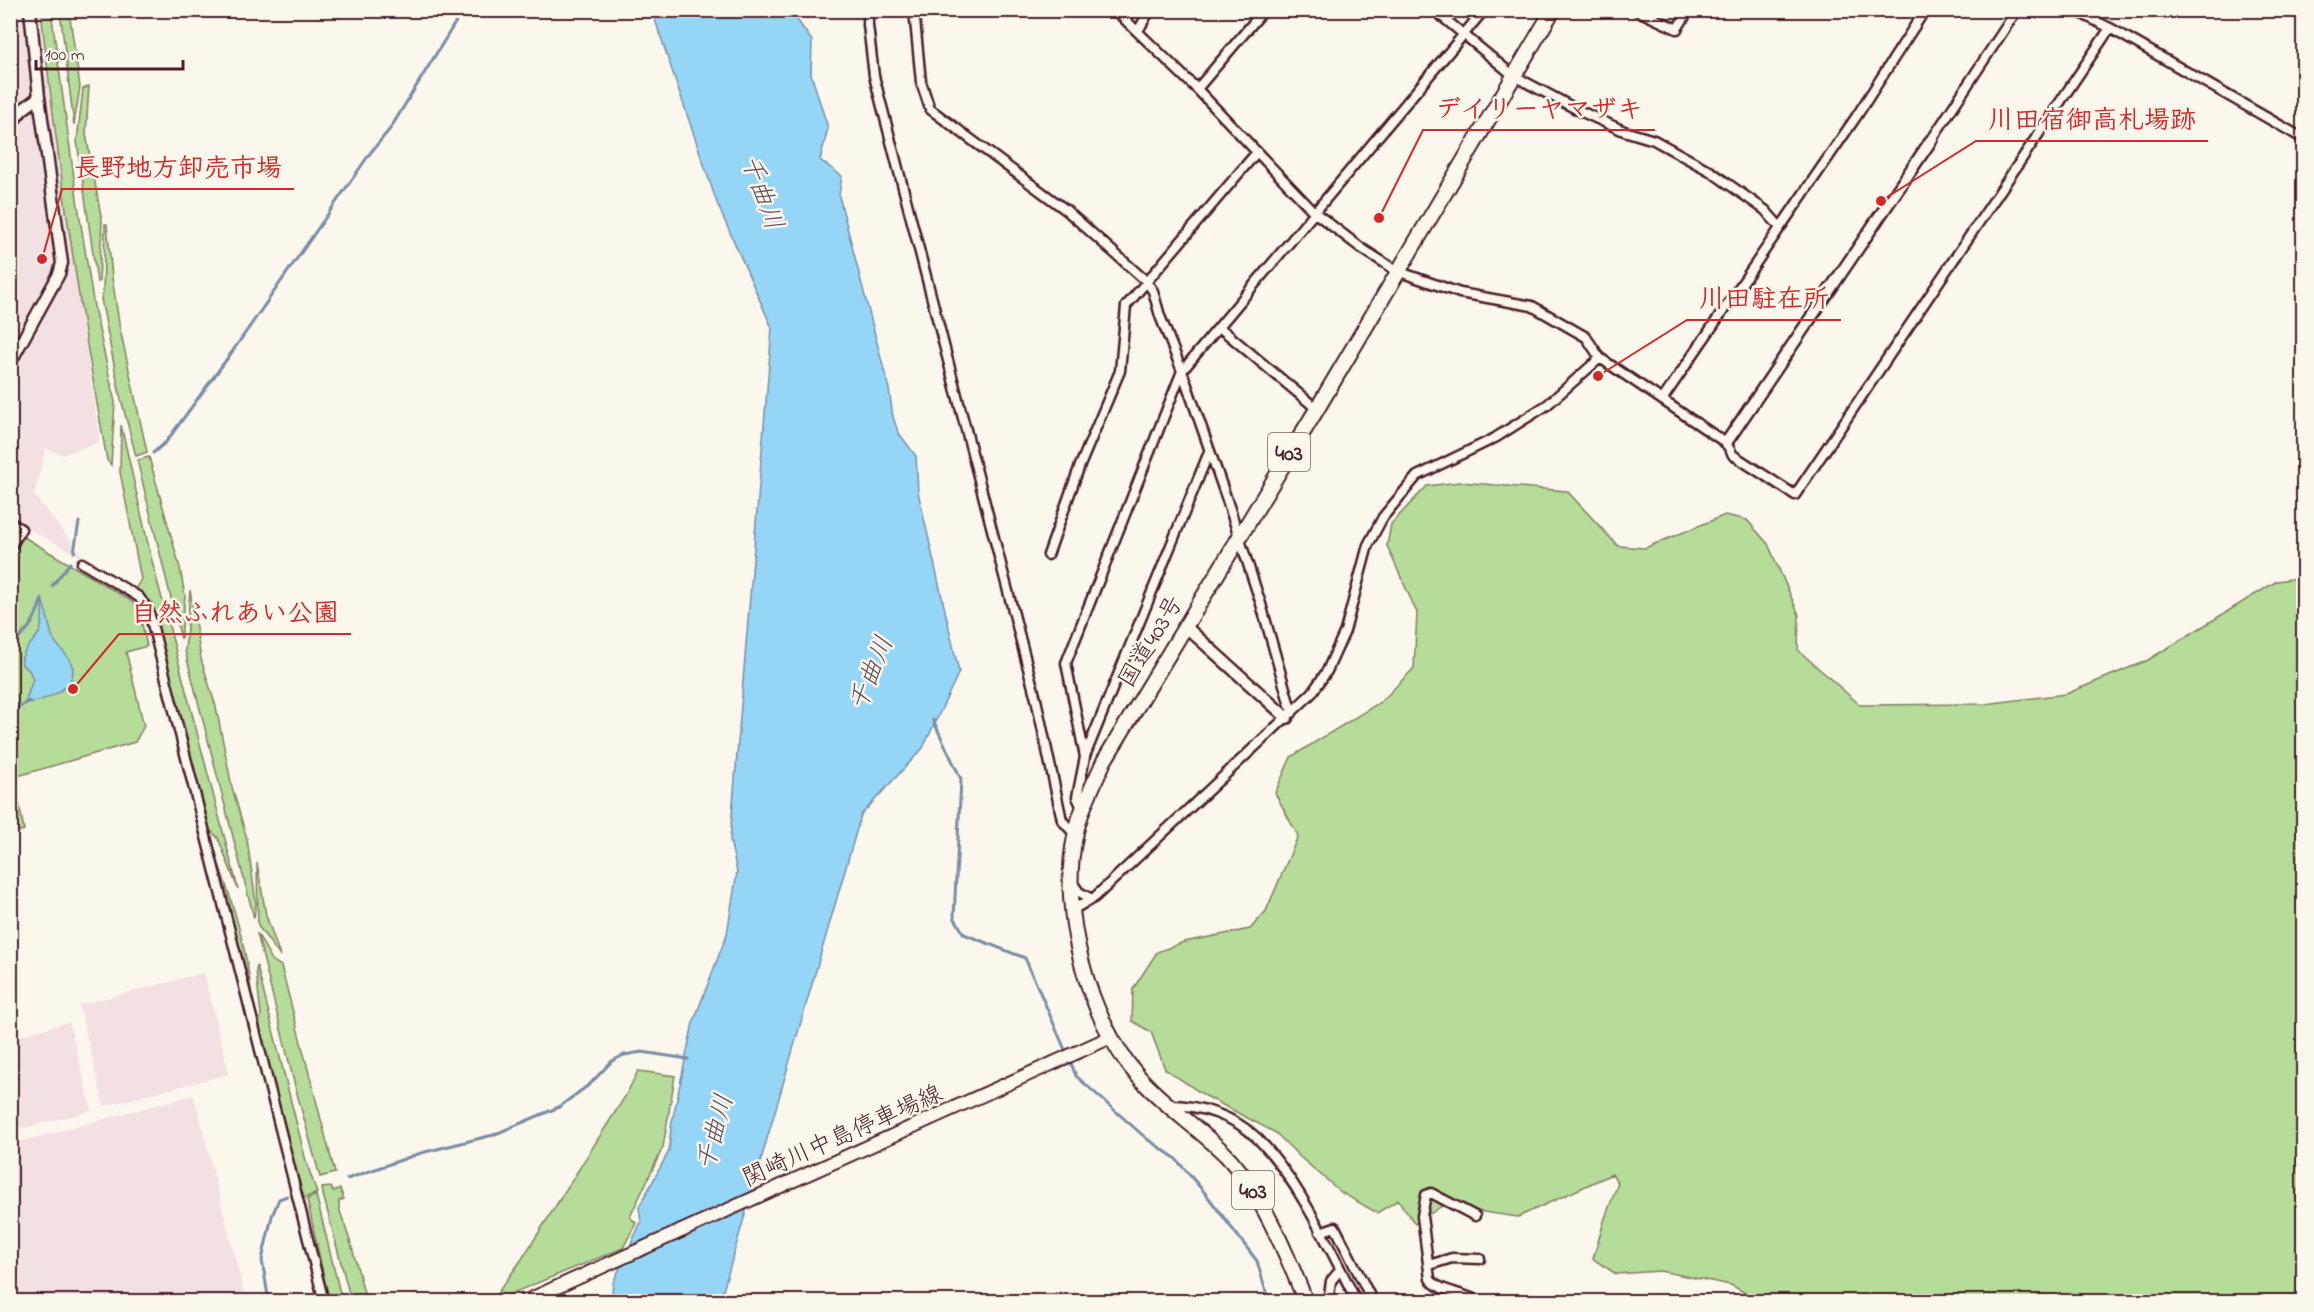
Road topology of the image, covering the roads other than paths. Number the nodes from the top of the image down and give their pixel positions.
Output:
1 (30, 10) edge
2 (868, 10) edge
3 (914, 10) edge
4 (1115, 10) edge
5 (1150, 10) edge
6 (1264, 10) edge
7 (1434, 10) edge
8 (1484, 10) edge
9 (1553, 10) edge
10 (1636, 10) edge
11 (1689, 10) edge
12 (1925, 10) edge
13 (2017, 10) edge
14 (2074, 10) edge
15 (2110, 28) junction
16 (1138, 31) junction
17 (1464, 35) junction
18 (1514, 76) junction
19 (1197, 89) junction
20 (39, 97) junction
21 (10, 125) edge
22 (1932, 139) joint
23 (2304, 139) edge
24 (1257, 152) junction
25 (1314, 212) junction
26 (1779, 226) junction
27 (1397, 271) junction
28 (1146, 281) junction
29 (1219, 327) junction
30 (1600, 358) junction
31 (10, 363) edge
32 (1182, 371) junction
33 (1662, 400) junction
34 (1317, 409) junction
35 (1726, 443) junction
36 (1209, 452) junction
37 (10, 522) edge
38 (1239, 536) junction
39 (10, 547) edge
40 (1048, 555) dead end
41 (82, 563) dead end
42 (1185, 626) junction
43 (1290, 715) junction
44 (1085, 757) junction
45 (1083, 810) junction
46 (1075, 836) junction
47 (1070, 879) junction
48 (1092, 899) junction
49 (1072, 910) junction
50 (1112, 1037) junction
51 (1166, 1105) junction
52 (1475, 1216) dead end
53 (1320, 1232) junction
54 (1480, 1259) dead end
55 (1430, 1264) junction
56 (1340, 1270) junction
57 (324, 1302) edge
58 (524, 1302) edge
59 (1306, 1302) edge
60 (1328, 1302) edge
61 (1357, 1302) edge
62 (1373, 1302) edge
63 (1479, 1302) edge

1 - 20 street
2 - 46 street
3 - 28 street
4 - 16 street
5 - 16 street
6 - 19 street
7 - 17 street
8 - 17 street
9 - 18 highway, 国道403号 / 403
10 - 11 street
12 - 26 street
13 - 22 street
14 - 15 street
15 - 23 street
15 - 35 street
16 - 19 street
17 - 18 street
17 - 25 street
18 - 26 street
18 - 27 highway, 国道403号 / 403
19 - 24 street
20 - 21 street
20 - 31 street
22 - 35 street
24 - 25 street
24 - 28 street
25 - 27 street
25 - 29 street
26 - 33 street
27 - 30 street
27 - 34 highway, 国道403号 / 403
28 - 32 street
28 - 40 street
29 - 32 street
29 - 34 street
30 - 33 street
30 - 43 street
32 - 36 street
32 - 44 street
33 - 35 street
34 - 38 highway, 国道403号 / 403
36 - 38 street
36 - 44 street
37 - 39 street
38 - 42 highway, 国道403号 / 403
38 - 43 street
41 - 57 street
42 - 43 street
42 - 45 highway, 国道403号 / 403
43 - 48 street
44 - 45 street
45 - 46 highway, 国道403号 / 403
46 - 47 highway, 国道403号 / 403
47 - 48 street
47 - 49 highway, 国道403号 / 403
48 - 49 street
49 - 50 highway, 国道403号 / 403
50 - 51 highway, 国道403号 / 403
50 - 58 main road, 関崎川中島停車場線
51 - 53 street
51 - 59 highway, 国道403号 / 403
52 - 55 street
53 - 56 street
53 - 62 street
54 - 55 street
55 - 63 street
56 - 60 street
56 - 61 street

